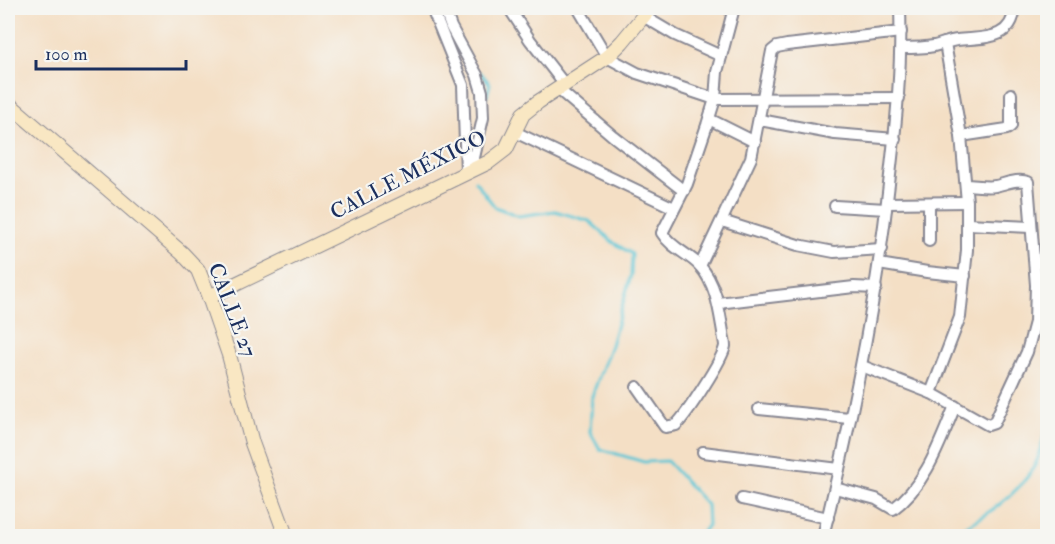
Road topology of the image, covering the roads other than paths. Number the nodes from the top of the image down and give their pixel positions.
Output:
1 (432, 8) edge
2 (444, 8) edge
3 (509, 8) edge
4 (578, 8) edge
5 (734, 8) edge
6 (900, 8) edge
7 (1015, 8) edge
8 (646, 12) edge
9 (901, 32) junction
10 (945, 43) junction
11 (901, 48) junction
12 (721, 56) junction
13 (606, 57) junction
14 (562, 87) junction
15 (1011, 94) dead end
16 (899, 98) junction
17 (715, 99) junction
18 (762, 100) junction
19 (8, 103) edge
20 (709, 119) junction
21 (760, 120) junction
22 (515, 132) junction
23 (961, 136) junction
24 (895, 139) junction
25 (755, 142) junction
26 (470, 172) junction
27 (966, 185) junction
28 (684, 191) junction
29 (967, 202) junction
30 (929, 203) junction
31 (835, 206) dead end
32 (887, 206) junction
33 (674, 208) junction
34 (722, 221) junction
35 (967, 224) junction
36 (1030, 227) junction
37 (929, 241) dead end
38 (882, 249) junction
39 (879, 264) junction
40 (700, 266) junction
41 (965, 276) junction
42 (876, 288) junction
43 (208, 297) junction
44 (718, 303) junction
45 (862, 366) junction
46 (637, 387) dead end
47 (931, 393) junction
48 (955, 406) junction
49 (759, 409) dead end
50 (849, 418) junction
51 (703, 452) dead end
52 (838, 469) junction
53 (835, 488) junction
54 (742, 499) dead end
55 (828, 518) junction
56 (286, 537) edge
57 (824, 537) edge

1 - 26 street
2 - 26 street
3 - 14 street
4 - 13 street
5 - 12 street
6 - 9 street
7 - 10 street
8 - 12 street
8 - 13 street, CALLE MÉXICO
9 - 11 street
9 - 18 street
10 - 11 street
10 - 23 street
11 - 16 street
12 - 17 street
13 - 14 street, CALLE MÉXICO
13 - 17 street
14 - 22 street, CALLE MÉXICO
14 - 28 street
15 - 23 street
16 - 18 street
16 - 24 street
17 - 18 street
17 - 20 street
18 - 21 street
19 - 43 street, CALLE 27
20 - 25 street
20 - 28 street
21 - 24 street
21 - 25 street
22 - 26 street, CALLE MÉXICO
22 - 33 street
23 - 27 street
24 - 32 street
25 - 34 street
26 - 43 street, CALLE MÉXICO
27 - 29 street
27 - 36 street
28 - 33 street
29 - 30 street
29 - 35 street
30 - 32 street
30 - 37 street
31 - 32 street
32 - 38 street
33 - 40 street
34 - 38 street
34 - 40 street
35 - 36 street
35 - 41 street
36 - 48 street
38 - 39 street
39 - 41 street
39 - 42 street
40 - 44 street
41 - 47 street
42 - 44 street
42 - 45 street
43 - 56 street, CALLE 27
44 - 46 street
45 - 47 street
45 - 50 street
47 - 48 street
48 - 53 street
49 - 50 street
50 - 52 street
51 - 52 street
52 - 53 street
53 - 55 street
54 - 55 street
55 - 57 street

